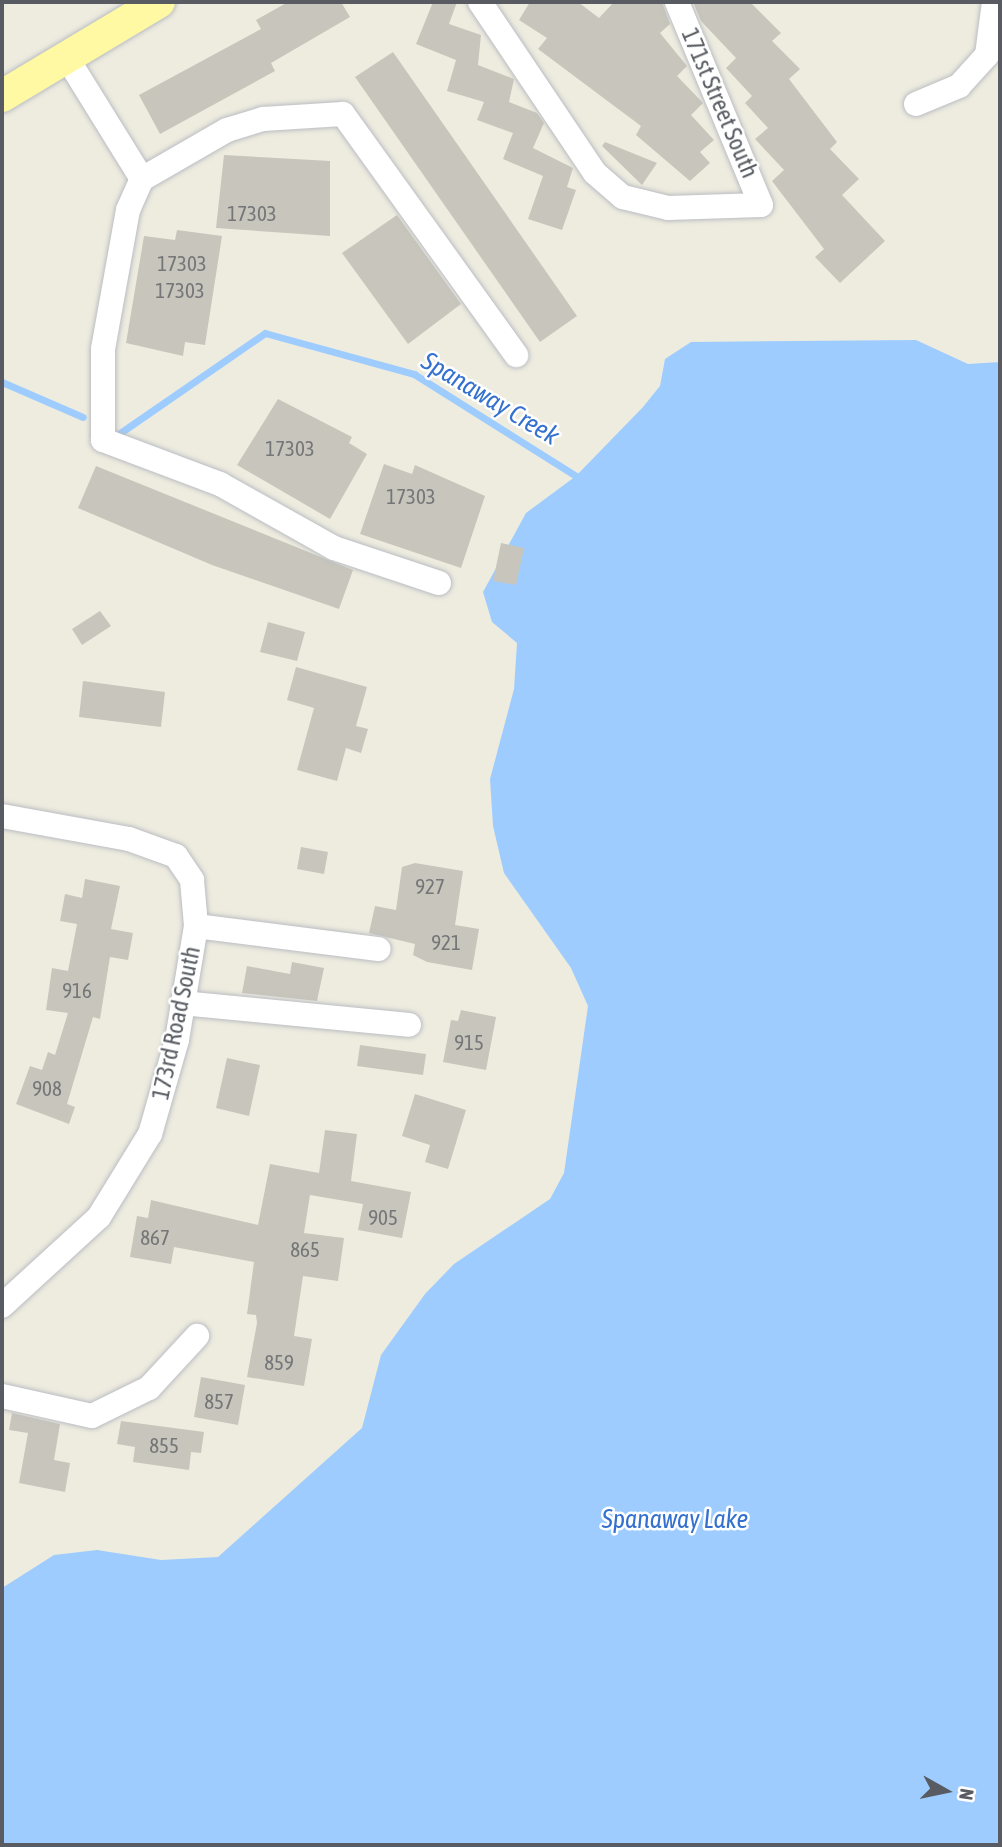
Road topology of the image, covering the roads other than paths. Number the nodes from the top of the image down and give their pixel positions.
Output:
1 (480, 2) edge
2 (677, 2) edge
3 (994, 2) edge
4 (144, 6) edge
5 (67, 58) junction
6 (2, 96) edge
7 (916, 104) dead end
8 (142, 179) junction
9 (516, 355) dead end
10 (439, 583) dead end
11 (2, 816) edge
12 (196, 926) junction
13 (379, 949) dead end
14 (182, 1003) junction
15 (409, 1025) dead end
16 (2, 1306) edge
17 (197, 1336) dead end
18 (2, 1396) edge

1 - 2 street, 171st Street South
3 - 7 street
4 - 5 main road
5 - 6 main road
5 - 8 street
8 - 9 street
8 - 10 street
11 - 12 street, 173rd Road South
12 - 13 street
12 - 14 street, 173rd Road South
14 - 15 street
14 - 16 street, 173rd Road South
17 - 18 street

